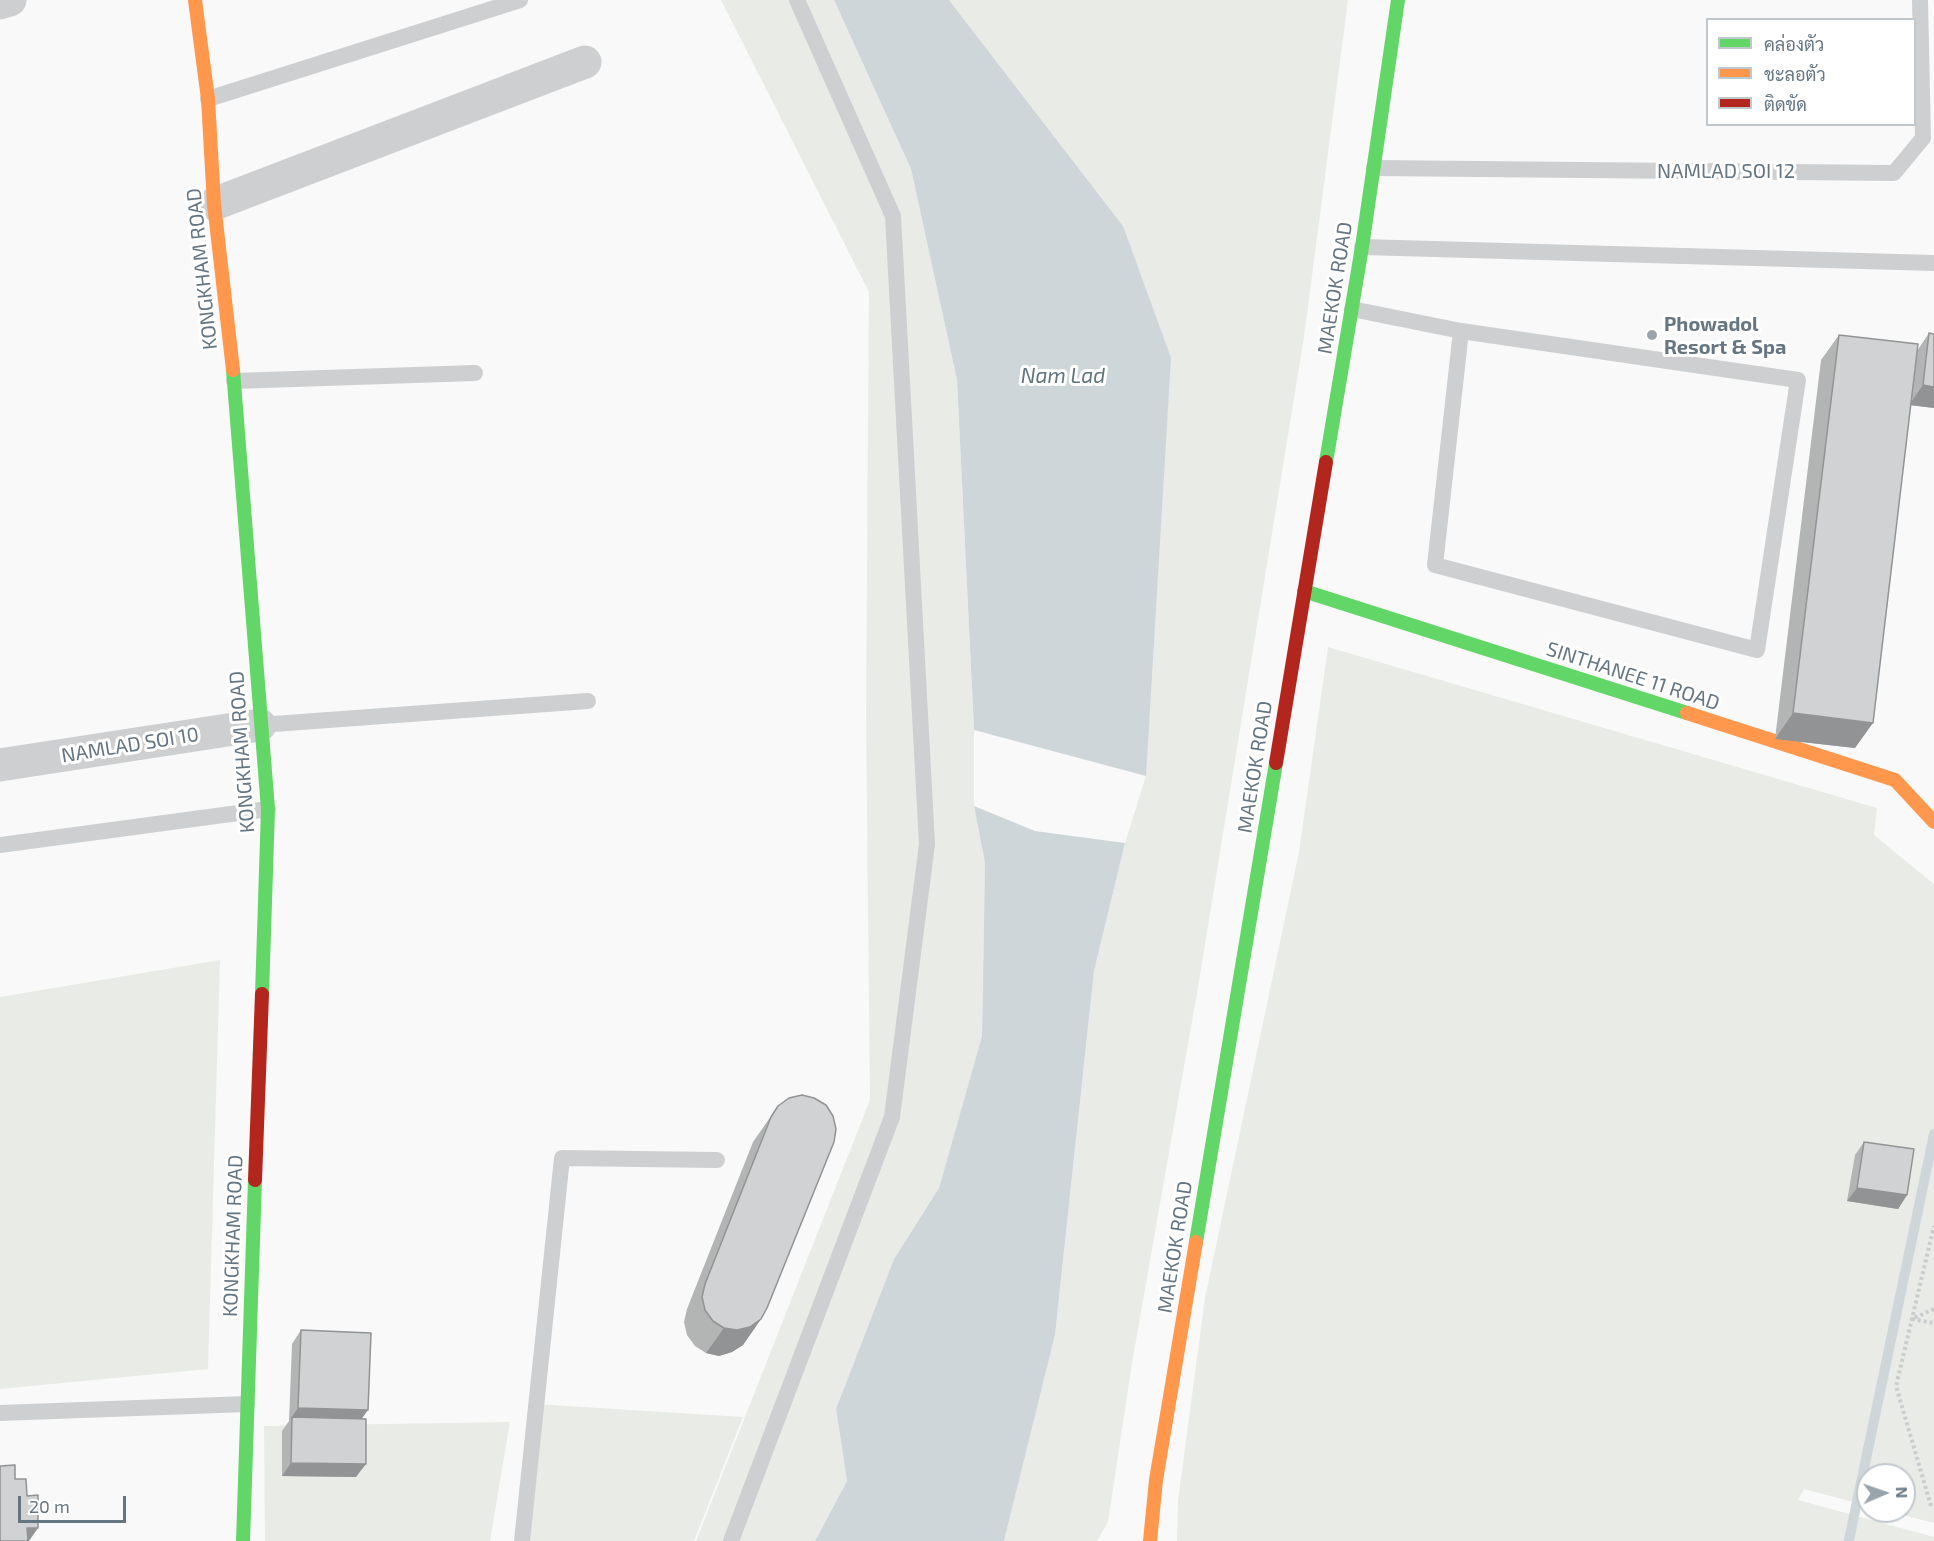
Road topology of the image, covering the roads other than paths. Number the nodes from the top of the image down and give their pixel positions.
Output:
1 (10, 0) edge
2 (195, 0) edge
3 (520, 0) edge
4 (797, 0) edge
5 (1398, 0) edge
6 (1920, 0) edge
7 (0, 3) edge
8 (585, 62) dead end
9 (208, 99) junction
10 (1374, 168) junction
11 (214, 204) junction
12 (1362, 247) junction
13 (1934, 263) edge
14 (1352, 309) junction
15 (1461, 331) junction
16 (475, 373) dead end
17 (234, 381) junction
18 (1304, 591) junction
19 (588, 701) dead end
20 (260, 725) junction
21 (0, 765) edge
22 (268, 809) junction
23 (1934, 822) edge
24 (0, 845) edge
25 (717, 1160) dead end
26 (247, 1404) junction
27 (0, 1413) edge
28 (243, 1541) edge
29 (522, 1541) edge
30 (731, 1541) edge
31 (1150, 1541) edge

1 - 7 street
2 - 9 street, KONGKHAM ROAD
3 - 9 lane
4 - 30 lane
5 - 10 street, MAEKOK ROAD
6 - 10 lane, NAMLAD SOI 12
8 - 11 street
9 - 11 street, KONGKHAM ROAD
10 - 12 street, MAEKOK ROAD
11 - 17 street, KONGKHAM ROAD
12 - 13 lane
12 - 14 street, MAEKOK ROAD
14 - 15 lane
14 - 18 street, MAEKOK ROAD
15 - 15 lane
16 - 17 lane
17 - 20 street, KONGKHAM ROAD
18 - 23 street, SINTHANEE 11 ROAD
18 - 31 street, MAEKOK ROAD
19 - 20 lane
20 - 21 street, NAMLAD SOI 10
20 - 22 street, KONGKHAM ROAD
22 - 24 lane
22 - 26 street, KONGKHAM ROAD
25 - 29 lane
26 - 27 lane
26 - 28 street, KONGKHAM ROAD

